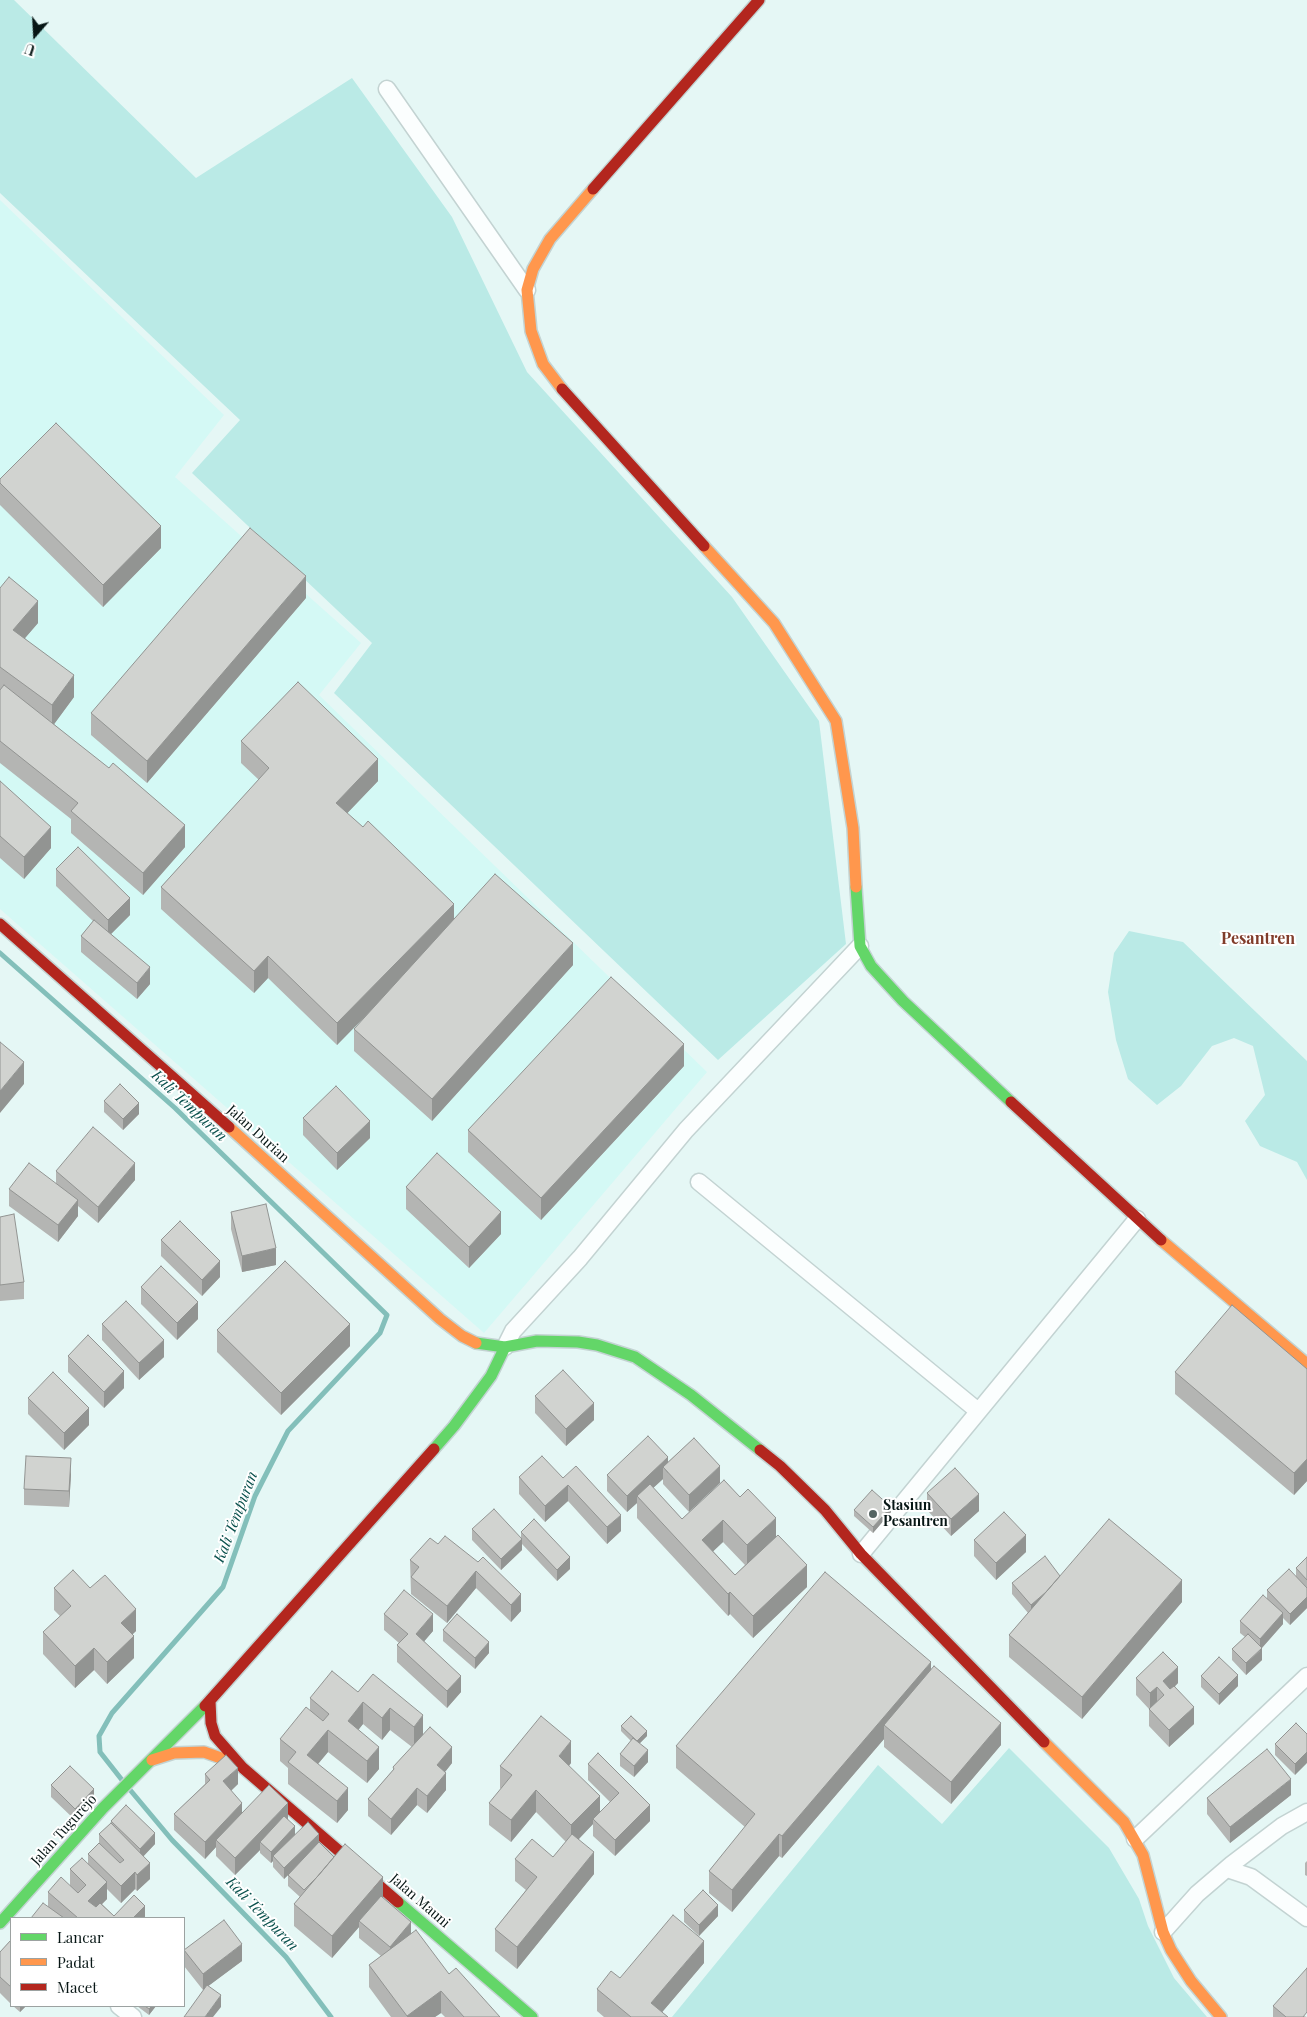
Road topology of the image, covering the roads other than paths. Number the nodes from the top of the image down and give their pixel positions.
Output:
1 (759, 0) edge
2 (387, 89) dead end
3 (528, 290) junction
4 (0, 924) edge
5 (860, 946) junction
6 (699, 1182) dead end
7 (1137, 1219) junction
8 (505, 1347) junction
9 (1307, 1364) edge
10 (978, 1411) junction
11 (861, 1554) junction
12 (1307, 1676) edge
13 (210, 1701) junction
14 (152, 1760) junction
15 (243, 1768) junction
16 (1307, 1812) edge
17 (1135, 1839) junction
18 (1227, 1869) junction
19 (1307, 1918) edge
20 (0, 1923) edge
21 (1163, 1932) junction
22 (120, 2007) edge
23 (133, 2017) edge
24 (532, 2017) edge
25 (1222, 2017) edge

1 - 3 main road
2 - 3 street
3 - 5 main road
4 - 8 main road, Jalan Durian
5 - 7 main road
5 - 8 street
6 - 10 street
7 - 9 main road
7 - 10 street
8 - 11 main road, Jalan Durian
8 - 13 main road, Jalan Tugurejo
10 - 11 street
11 - 17 main road, Jalan Durian
12 - 17 street
13 - 14 main road, Jalan Tugurejo
13 - 15 main road, Jalan Mauni
14 - 15 main road, Jalan Mauni
14 - 20 main road, Jalan Tugurejo
15 - 24 main road, Jalan Mauni
16 - 18 street
17 - 21 main road, Jalan Durian
18 - 19 street
18 - 21 street
21 - 25 main road, Jalan Durian
22 - 23 street

